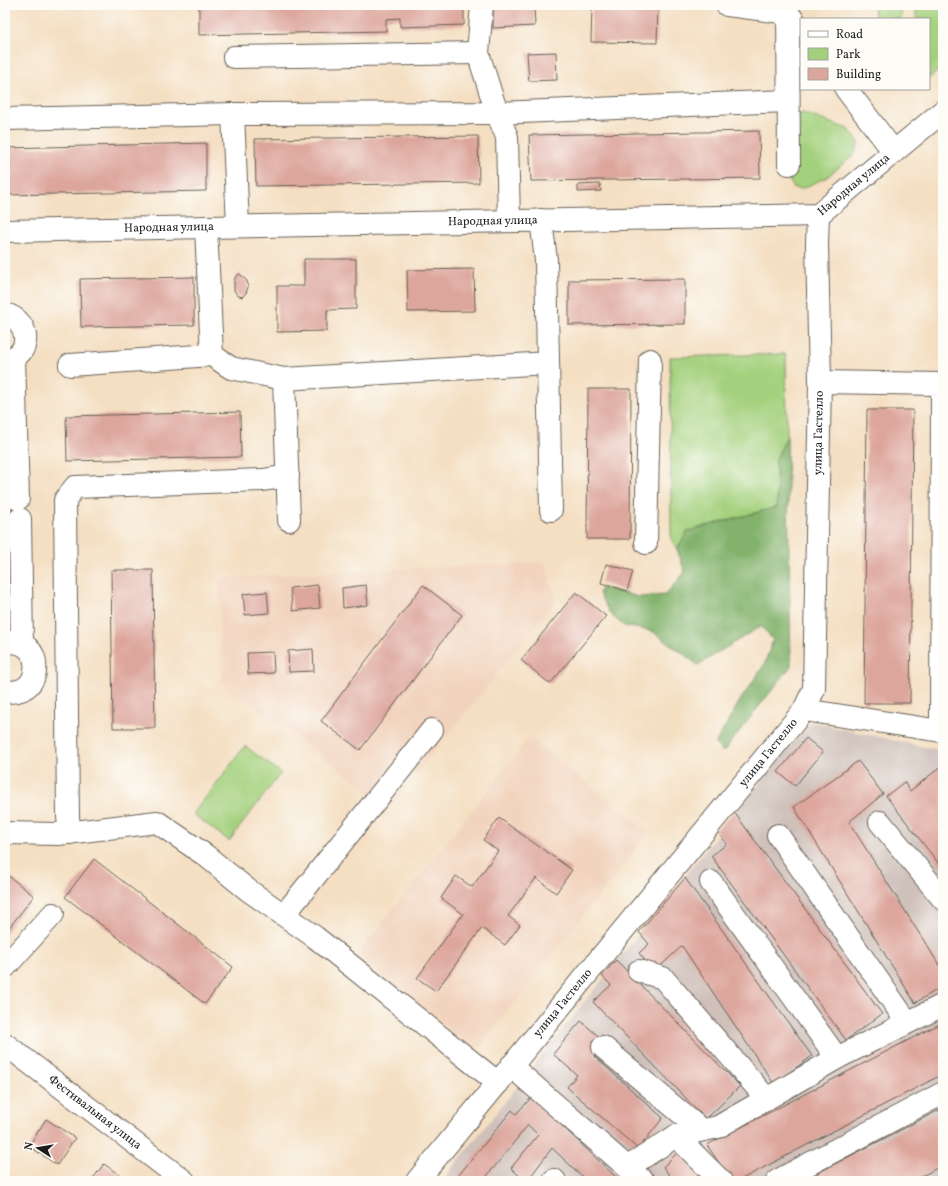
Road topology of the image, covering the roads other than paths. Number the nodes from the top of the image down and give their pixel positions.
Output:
1 (482, 5) edge
2 (727, 5) edge
3 (788, 9) edge
4 (800, 28) edge
5 (478, 53) junction
6 (234, 57) dead end
7 (847, 90) edge
8 (788, 101) junction
9 (943, 111) edge
10 (497, 112) junction
11 (233, 114) junction
12 (5, 119) edge
13 (894, 152) junction
14 (789, 164) dead end
15 (818, 215) junction
16 (542, 220) junction
17 (509, 221) junction
18 (238, 226) junction
19 (206, 227) junction
20 (5, 230) edge
21 (5, 314) edge
22 (212, 355) junction
23 (10, 358) edge
24 (650, 360) dead end
25 (548, 363) junction
26 (70, 365) dead end
27 (284, 379) junction
28 (820, 382) junction
29 (288, 476) junction
30 (12, 509) edge
31 (550, 510) dead end
32 (289, 520) dead end
33 (646, 543) dead end
34 (14, 643) edge
35 (67, 665) junction
36 (36, 667) junction
37 (5, 691) edge
38 (804, 710) junction
39 (432, 730) dead end
40 (942, 732) edge
41 (880, 822) dead end
42 (5, 833) edge
43 (70, 833) junction
44 (778, 835) dead end
45 (711, 882) dead end
46 (943, 900) edge
47 (53, 914) dead end
48 (284, 915) junction
49 (5, 967) edge
50 (639, 971) dead end
51 (943, 1005) edge
52 (907, 1022) junction
53 (5, 1044) edge
54 (603, 1047) dead end
55 (837, 1058) junction
56 (511, 1066) junction
57 (498, 1083) junction
58 (943, 1093) edge
59 (766, 1098) junction
60 (700, 1129) junction
61 (676, 1136) junction
62 (636, 1174) edge
63 (177, 1179) edge
64 (417, 1181) edge
65 (721, 1181) edge
66 (777, 1181) edge

1 - 5 street
2 - 3 street
3 - 4 street
3 - 8 street
5 - 6 street
5 - 10 street
7 - 13 street
8 - 10 street
8 - 14 street
9 - 13 street, Народная улица
10 - 11 street
10 - 17 street
11 - 12 street
11 - 18 street
13 - 15 street, Народная улица
15 - 16 street, Народная улица
15 - 28 street, улица Гастелло
16 - 17 street, Народная улица
16 - 25 street
17 - 18 street, Народная улица
18 - 19 street, Народная улица
19 - 20 street, Народная улица
19 - 22 street
21 - 23 street
22 - 26 street
22 - 27 street
23 - 30 street
24 - 33 street
25 - 27 street
25 - 31 street
27 - 29 street
28 - 38 street, улица Гастелло
28 - 40 street
29 - 32 street
29 - 35 street
30 - 34 street
34 - 36 street
35 - 36 street
35 - 43 street
36 - 37 street
38 - 40 street
38 - 56 street, улица Гастелло
39 - 48 street
41 - 46 street
42 - 43 street
43 - 48 street
44 - 52 street
45 - 55 street
47 - 49 street
48 - 57 street
50 - 59 street
51 - 52 street
52 - 55 street
53 - 63 street, Фестивальная улица
54 - 60 street
55 - 59 street
56 - 57 street, улица Гастелло
56 - 62 street
57 - 64 street, улица Гастелло
58 - 66 street
59 - 60 street
60 - 61 street
61 - 62 street
61 - 65 street

